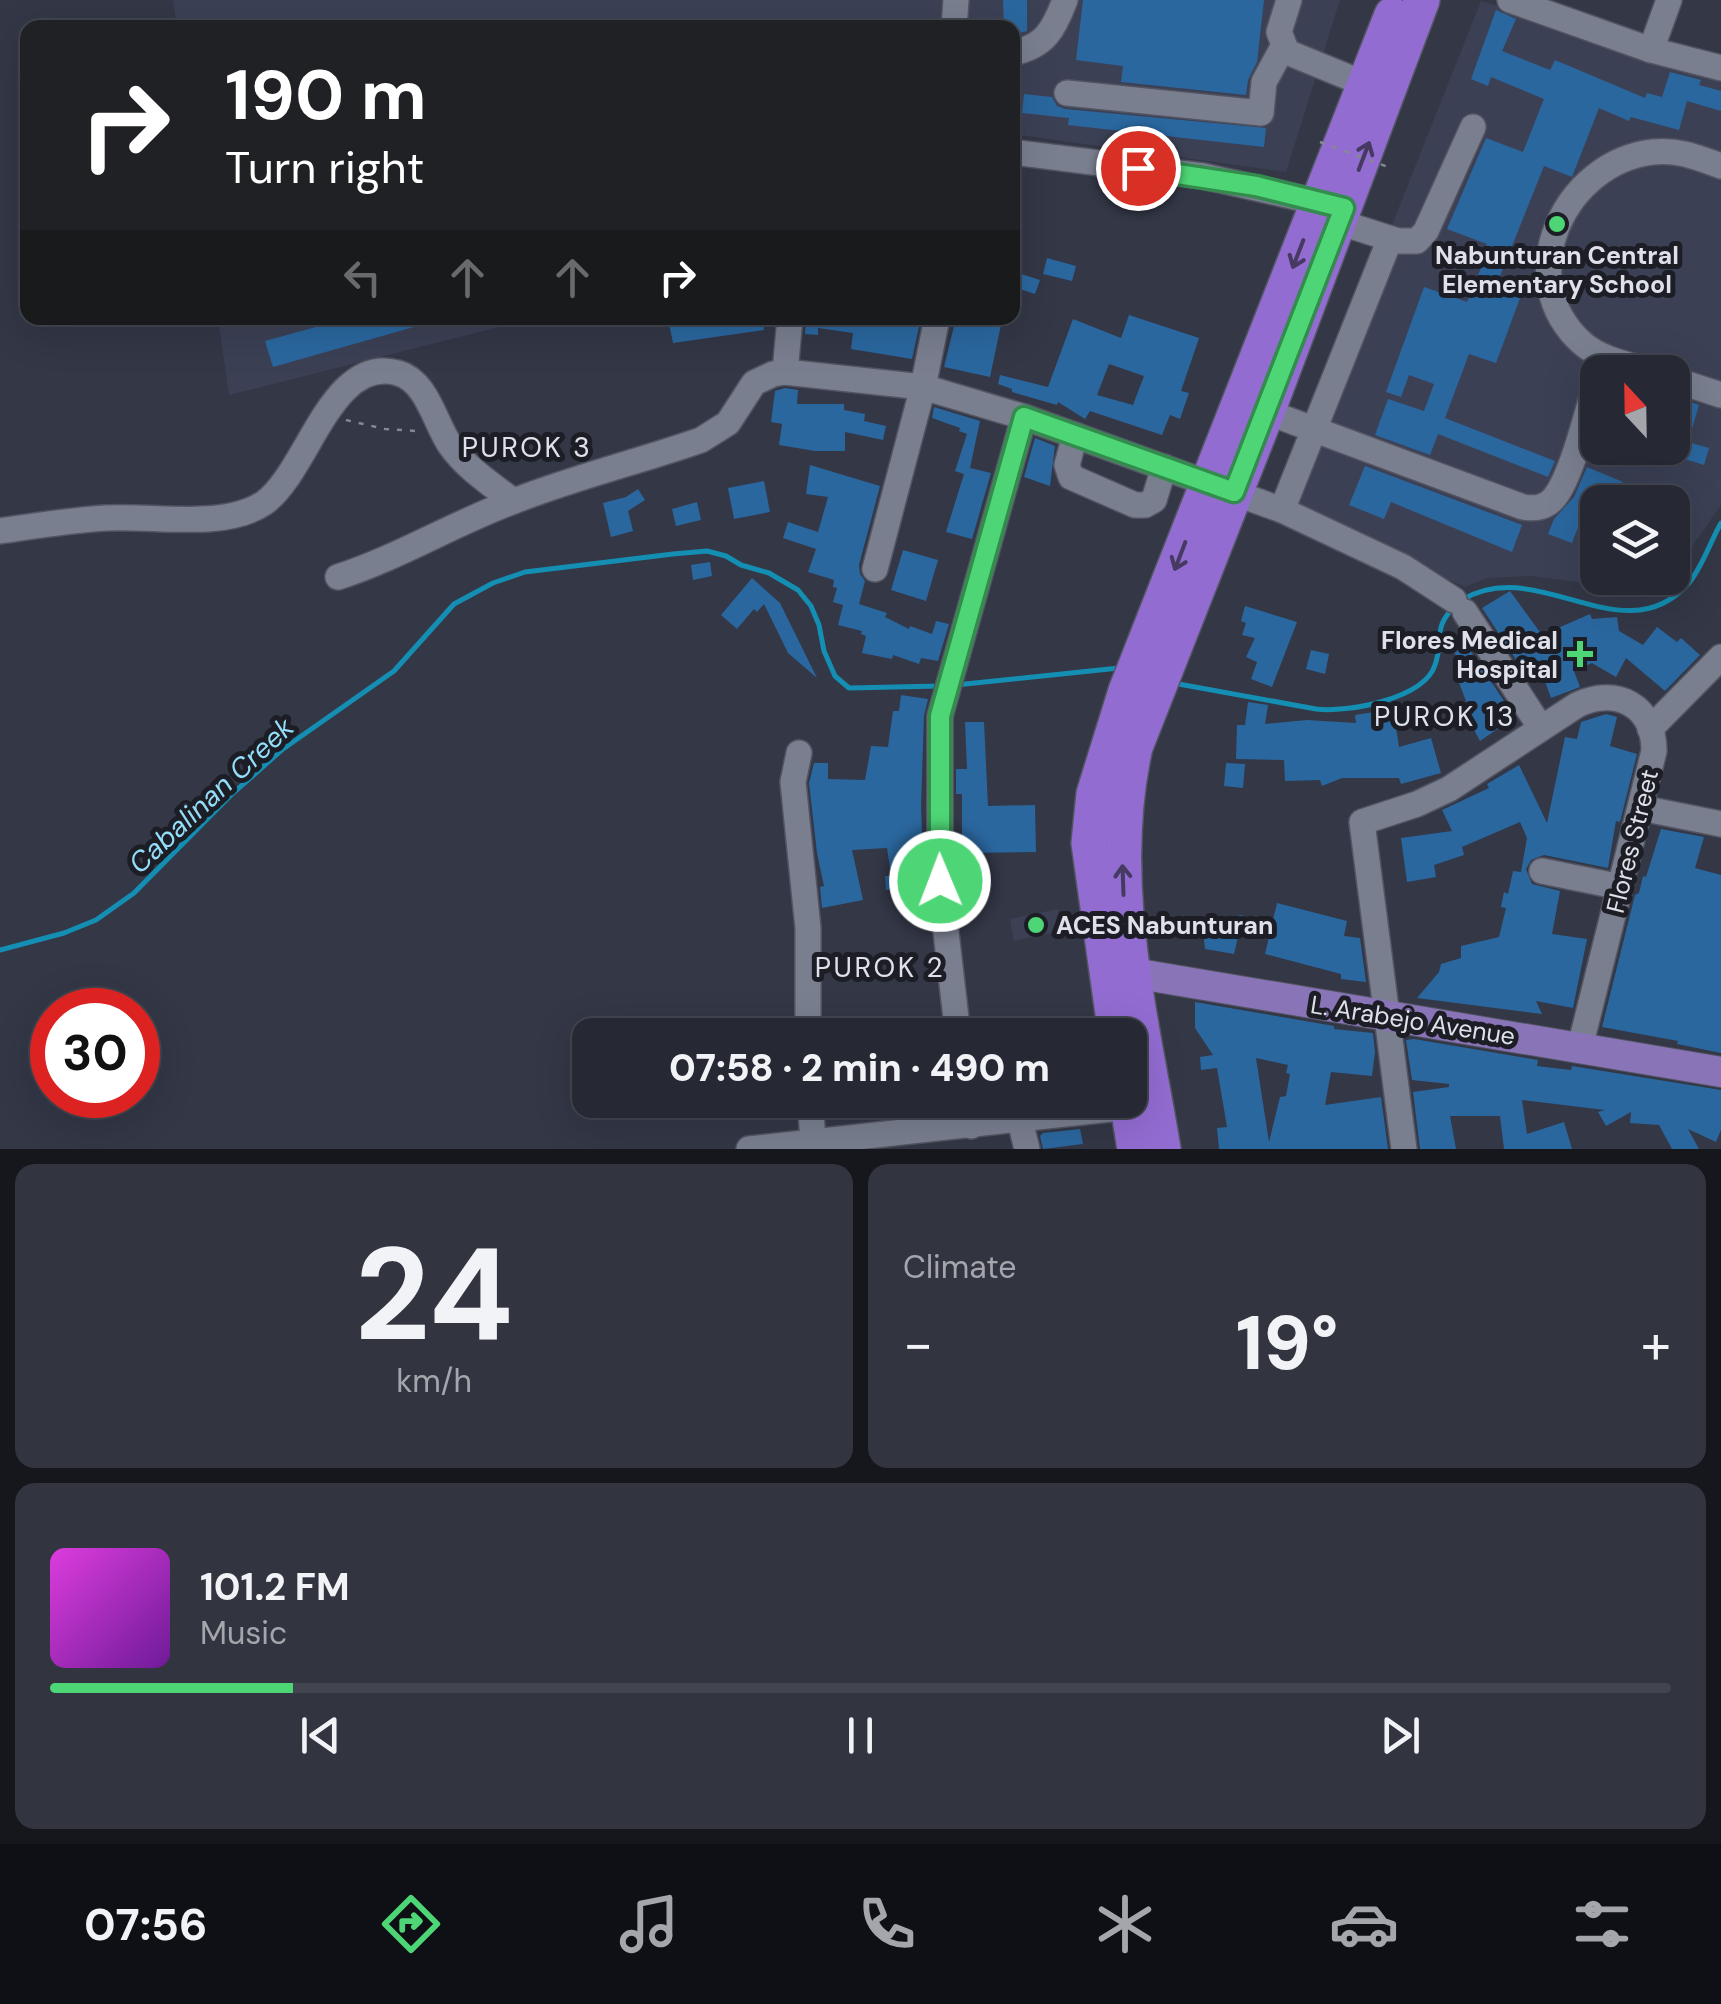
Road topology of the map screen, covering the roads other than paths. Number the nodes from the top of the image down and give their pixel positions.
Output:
1 (1066, 0) edge
2 (1289, 0) edge
3 (1398, 0) edge
4 (1422, 0) edge
5 (1510, 0) edge
6 (1669, 0) edge
7 (1283, 47) junction
8 (1651, 50) junction
9 (1020, 51) edge
10 (1721, 68) edge
11 (1364, 84) junction
12 (1067, 93) dead end
13 (1473, 127) dead end
14 (1020, 153) edge
15 (1721, 166) edge
16 (1329, 211) junction
17 (1390, 239) junction
18 (789, 325) edge
19 (936, 325) edge
20 (1591, 355) edge
21 (785, 372) junction
22 (1690, 385) edge
23 (923, 387) junction
24 (1721, 395) edge
25 (1267, 412) junction
26 (1024, 417) junction
27 (1313, 429) junction
28 (1580, 431) edge
29 (1075, 435) junction
30 (1164, 467) junction
31 (1157, 495) junction
32 (1216, 500) junction
33 (513, 501) junction
34 (1282, 510) junction
35 (0, 531) edge
36 (875, 569) dead end
37 (338, 577) dead end
38 (1721, 657) edge
39 (1541, 728) junction
40 (1650, 728) junction
41 (799, 753) dead end
42 (1642, 808) junction
43 (1721, 824) edge
44 (1542, 871) dead end
45 (1621, 887) junction
46 (1119, 975) junction
47 (1386, 1016) junction
48 (808, 1018) edge
49 (956, 1018) edge
50 (1117, 1018) edge
51 (1580, 1047) junction
52 (1721, 1072) edge
53 (811, 1118) edge
54 (940, 1118) edge
55 (1001, 1118) edge
56 (1039, 1118) edge
57 (1130, 1118) edge
58 (1020, 1121) junction
59 (813, 1140) junction
60 (750, 1149) edge
61 (1027, 1149) edge
62 (1135, 1149) edge
63 (1163, 1149) edge
64 (1404, 1149) edge

1 - 9 street
2 - 7 street
3 - 11 highway
16 -> 4 highway
5 - 8 street
6 - 8 street
7 - 11 street
7 - 12 street
8 - 10 street
11 - 16 highway
13 - 17 street
14 - 16 street
15 - 20 street
16 - 17 street
16 - 25 highway
16 -> 32 highway
17 - 27 street
18 - 21 street
19 - 23 street
21 - 23 street
21 - 33 street
22 - 24 street
23 - 26 street
23 - 36 street
25 - 27 street
25 - 32 highway
26 - 29 street
26 - 49 street
27 - 28 street
27 - 34 street
29 - 30 street
29 - 31 street
30 - 31 street
30 - 32 street
31 - 32 street
32 - 34 street
32 - 46 highway
33 - 35 street
33 - 37 street
34 - 39 street
38 - 40 street
39 - 40 street
39 - 47 street
40 - 42 street, Flores Street
41 - 48 street
42 - 43 street
42 - 45 street, Flores Street
44 - 45 street
45 - 51 street, Flores Street
46 - 47 main road, L. Arabejo Avenue
46 - 50 highway
46 - 63 highway
47 - 51 main road, L. Arabejo Avenue
47 - 64 street
51 - 52 main road, L. Arabejo Avenue
53 - 59 street
54 - 59 street
55 - 58 street
56 - 58 street
57 - 62 highway
58 - 61 street
59 - 60 street

